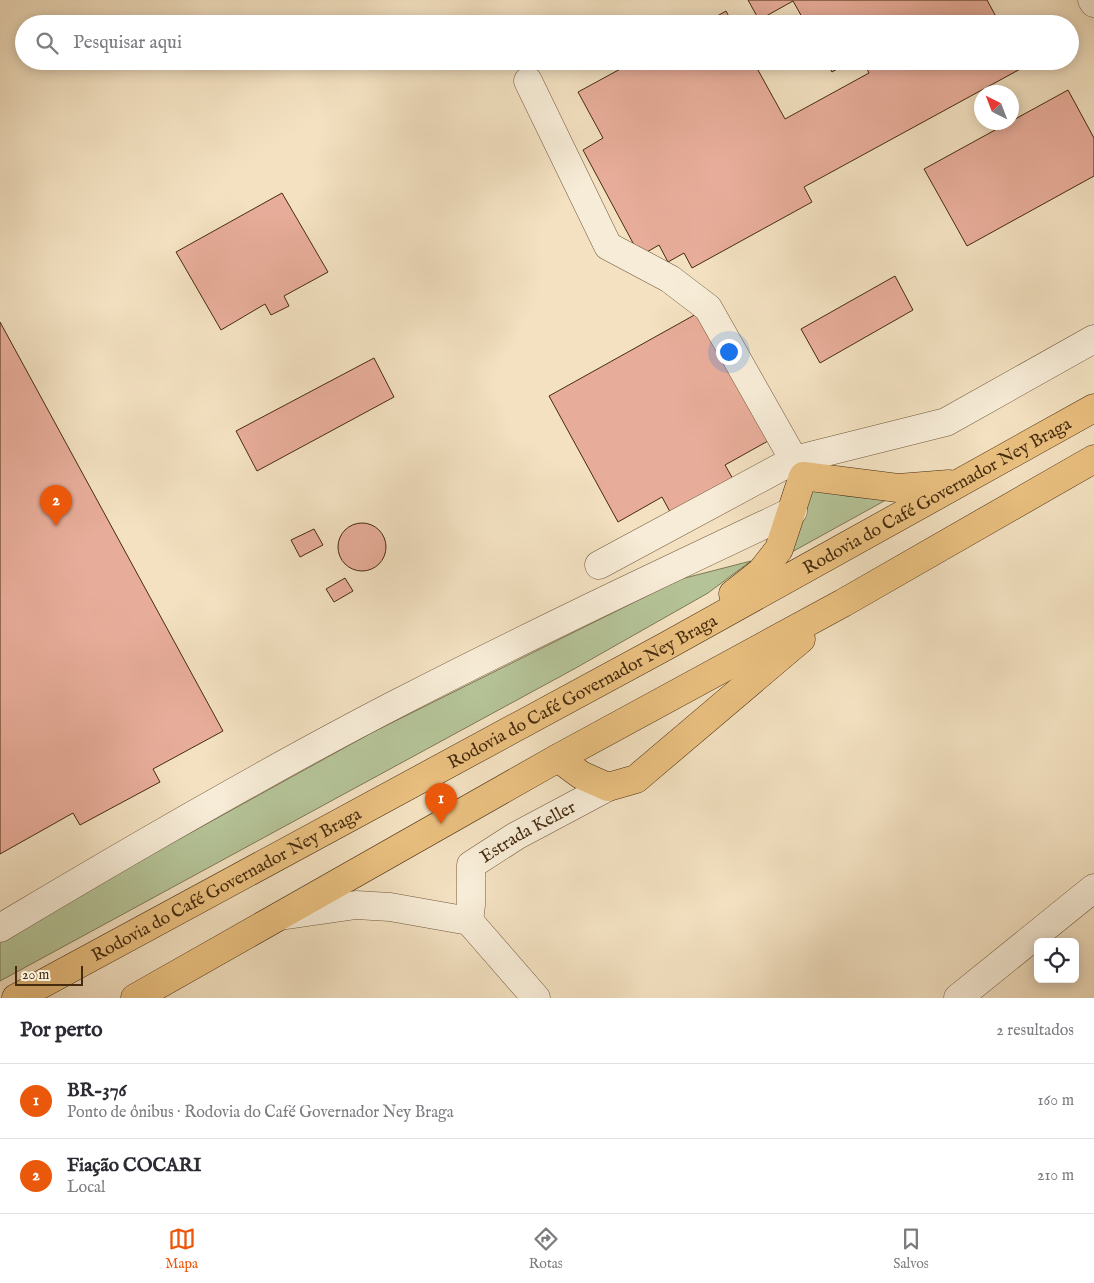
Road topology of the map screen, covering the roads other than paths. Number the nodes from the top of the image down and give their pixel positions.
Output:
1 (528, 81) dead end
2 (1094, 339) edge
3 (1094, 408) edge
4 (1094, 459) edge
5 (799, 468) junction
6 (958, 484) junction
7 (794, 510) junction
8 (599, 565) dead end
9 (843, 603) junction
10 (668, 645) junction
11 (558, 758) junction
12 (608, 787) junction
13 (1094, 888) edge
14 (280, 916) junction
15 (469, 920) junction
16 (0, 928) edge
17 (16, 998) edge
18 (135, 998) edge
19 (536, 998) edge
20 (958, 998) edge

1 - 5 street
2 - 5 street
3 - 6 highway, Rodovia do Café Governador Ney Braga
4 - 9 highway
5 - 6 highway
5 - 7 highway
5 - 8 street
6 - 10 highway, Rodovia do Café Governador Ney Braga
7 - 10 highway
7 - 16 street
9 - 11 highway
9 - 12 highway
10 - 17 highway, Rodovia do Café Governador Ney Braga
11 - 12 highway
11 - 14 highway
12 - 15 street, Estrada Keller
13 - 20 street
14 - 15 street
14 - 18 highway
15 - 19 street

